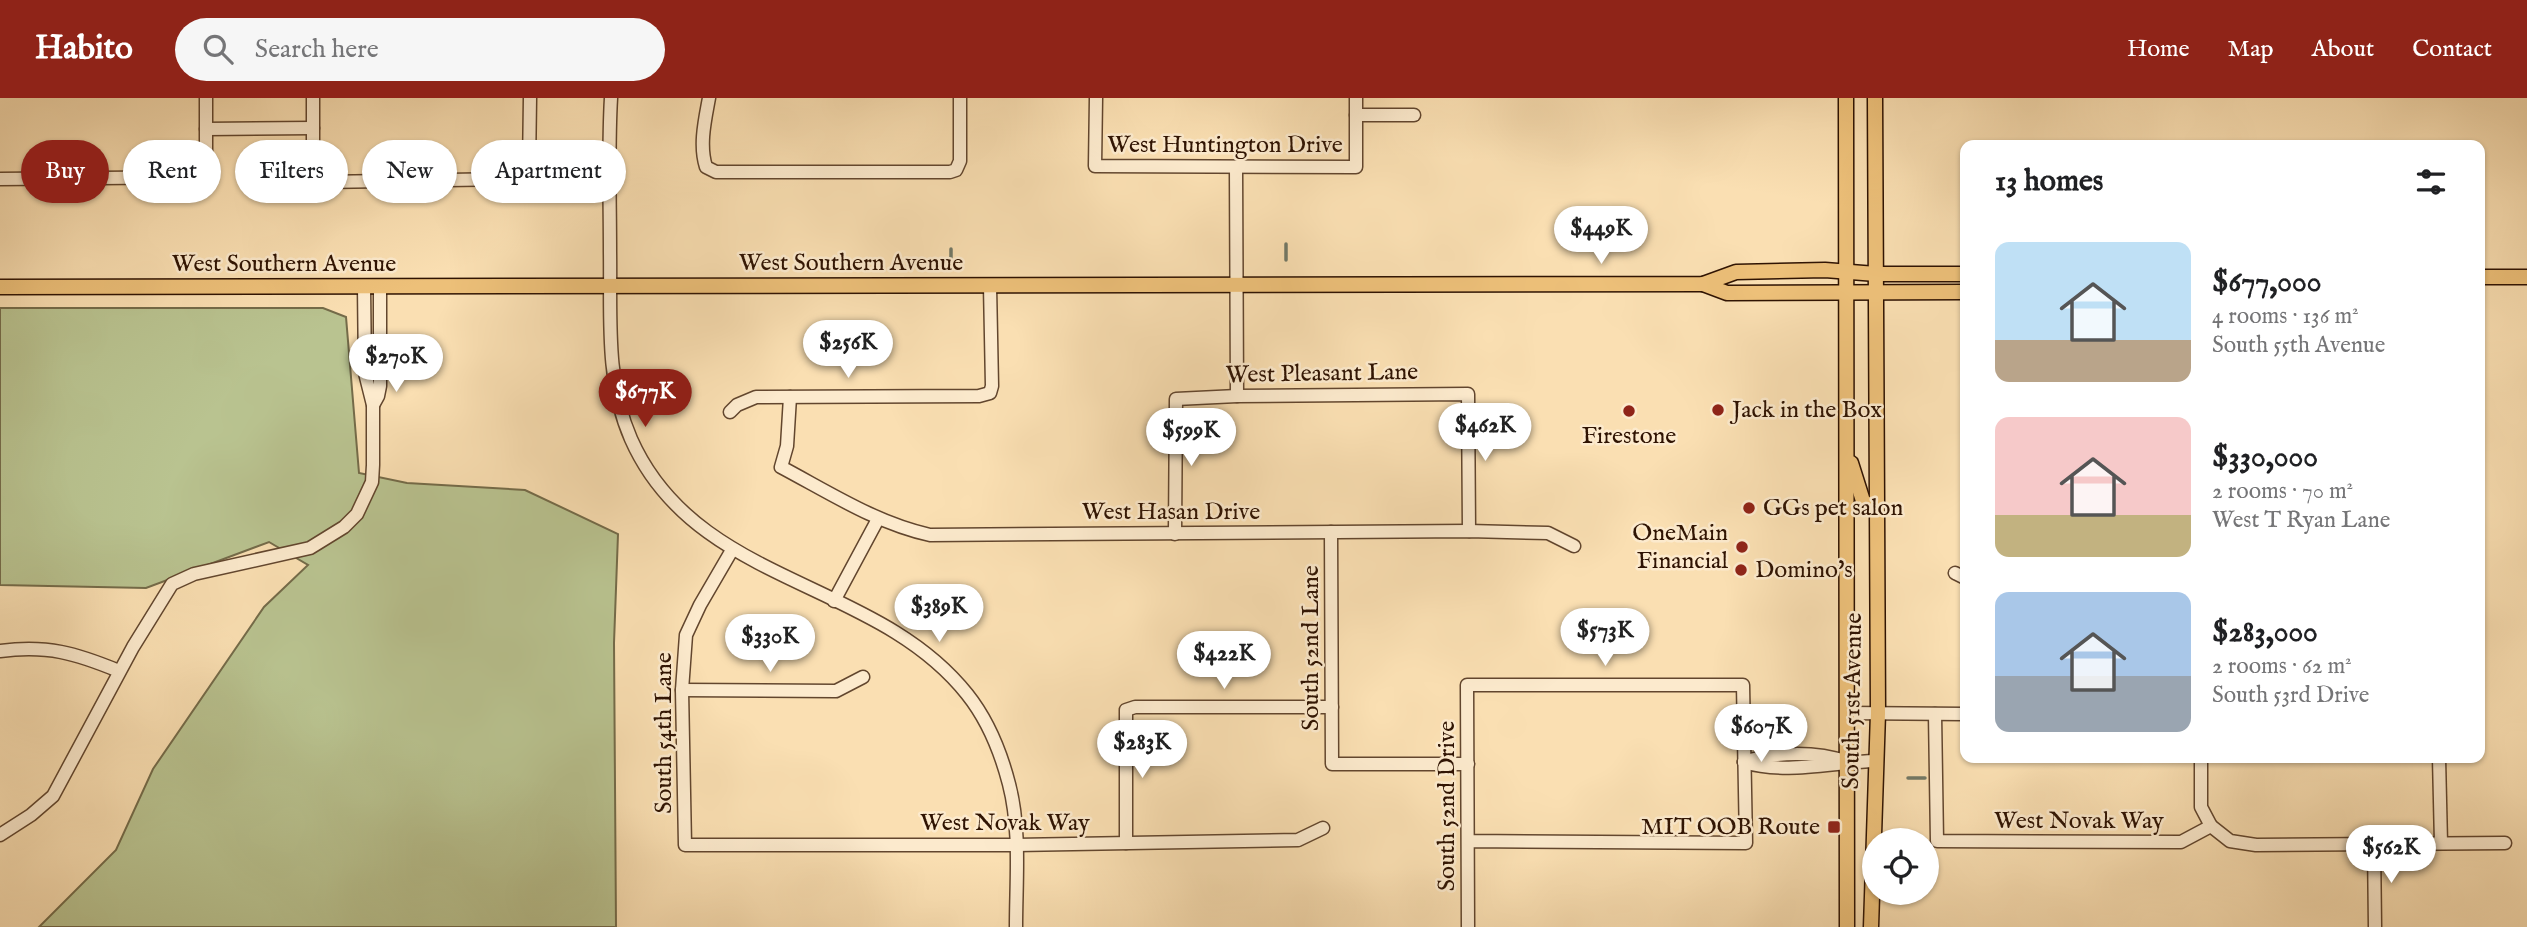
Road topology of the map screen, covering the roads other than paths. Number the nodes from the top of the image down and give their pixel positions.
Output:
1 (206, 98) edge
2 (313, 98) edge
3 (530, 98) edge
4 (611, 98) edge
5 (709, 98) edge
6 (960, 98) edge
7 (1096, 98) edge
8 (1356, 98) edge
9 (1846, 98) edge
10 (1875, 98) edge
11 (1356, 115) junction
12 (1414, 115) dead end
13 (313, 128) junction
14 (206, 129) junction
15 (1236, 167) junction
16 (0, 179) edge
17 (1847, 272) junction
18 (1876, 274) junction
19 (1960, 274) edge
20 (2485, 277) edge
21 (2527, 277) edge
22 (1703, 284) junction
23 (1236, 285) junction
24 (610, 286) junction
25 (990, 286) junction
26 (0, 287) edge
27 (364, 287) junction
28 (380, 287) junction
29 (1877, 292) junction
30 (1960, 292) edge
31 (1847, 293) junction
32 (380, 352) junction
33 (364, 353) junction
34 (1237, 396) junction
35 (790, 397) junction
36 (373, 405) junction
37 (730, 412) dead end
38 (1846, 449) junction
39 (1877, 504) junction
40 (877, 519) junction
41 (1469, 531) junction
42 (1331, 532) junction
43 (1175, 534) junction
44 (1574, 546) dead end
45 (732, 550) junction
46 (834, 601) junction
47 (0, 651) edge
48 (119, 671) junction
49 (863, 677) dead end
50 (682, 690) junction
51 (1332, 707) junction
52 (1847, 713) junction
53 (1878, 713) junction
54 (1935, 714) junction
55 (1960, 714) edge
56 (1876, 761) junction
57 (1744, 762) junction
58 (1847, 762) junction
59 (2201, 763) edge
60 (2439, 763) edge
61 (1468, 765) junction
62 (2211, 826) junction
63 (1323, 828) dead end
64 (0, 835) edge
65 (1468, 841) junction
66 (1126, 843) junction
67 (2441, 843) junction
68 (2374, 844) junction
69 (2505, 844) dead end
70 (685, 845) joint
71 (1016, 845) junction
72 (1016, 927) edge
73 (1468, 927) edge
74 (1847, 927) edge
75 (1871, 927) edge
76 (2375, 927) edge

1 - 14 street
2 - 13 street
3 - 13 street
4 - 24 street
5 - 6 street
7 - 15 street, West Huntington Drive
8 - 11 street
9 - 17 main road, South 51st Avenue
10 - 18 main road, South 51st Avenue
11 - 12 street, West Huntington Drive
11 - 15 street, West Huntington Drive
13 - 14 street
14 - 16 street
15 - 23 street
17 - 18 main road, West Southern Avenue
17 - 22 main road, West Southern Avenue
17 - 31 main road, South 51st Avenue
18 - 19 main road, West Southern Avenue
18 - 29 main road, South 51st Avenue
20 - 21 main road
22 - 23 main road, West Southern Avenue
22 - 31 main road, West Southern Avenue
23 - 25 main road, West Southern Avenue
23 - 34 street
24 - 25 main road, West Southern Avenue
24 - 28 main road, West Southern Avenue
24 - 45 street
25 - 35 street
26 - 27 main road, West Southern Avenue
27 - 28 main road, West Southern Avenue
27 - 33 street
28 - 32 street
29 - 30 main road, West Southern Avenue
29 - 31 main road, West Southern Avenue
29 - 39 main road, South 51st Avenue
31 - 38 main road, South 51st Avenue
32 - 33 street
32 - 36 street
33 - 36 street
34 - 41 street, West Pleasant Lane
34 - 43 street, West Pleasant Lane
35 - 37 street
35 - 40 street, West Hasan Drive
36 - 48 street
38 - 39 main road
38 - 52 main road, South 51st Avenue
39 - 53 main road, South 51st Avenue
40 - 43 street, West Hasan Drive
40 - 46 street
41 - 42 street, West Hasan Drive
41 - 44 street, West Hasan Drive
42 - 43 street, West Hasan Drive
42 - 51 street, South 52nd Lane
45 - 46 street
45 - 50 street, South 54th Lane
46 - 71 street
47 - 48 street
48 - 64 street
49 - 50 street
50 - 70 street, South 54th Lane
51 - 61 street, South 52nd Lane
51 - 66 street
52 - 53 street
52 - 58 main road, South 51st Avenue
53 - 54 street
53 - 56 main road, South 51st Avenue
54 - 55 street
54 - 62 street, West Novak Way
56 - 58 street
56 - 75 main road, South 51st Avenue
57 - 58 street
57 - 61 street, South 52nd Drive
57 - 65 street
58 - 74 main road, South 51st Avenue
59 - 62 street
60 - 67 street
61 - 65 street, South 52nd Drive
62 - 68 street
63 - 66 street, West Novak Way
65 - 73 street, South 52nd Drive
66 - 71 street, West Novak Way
67 - 68 street
67 - 69 street
68 - 76 street
70 - 71 street, West Novak Way
71 - 72 street

